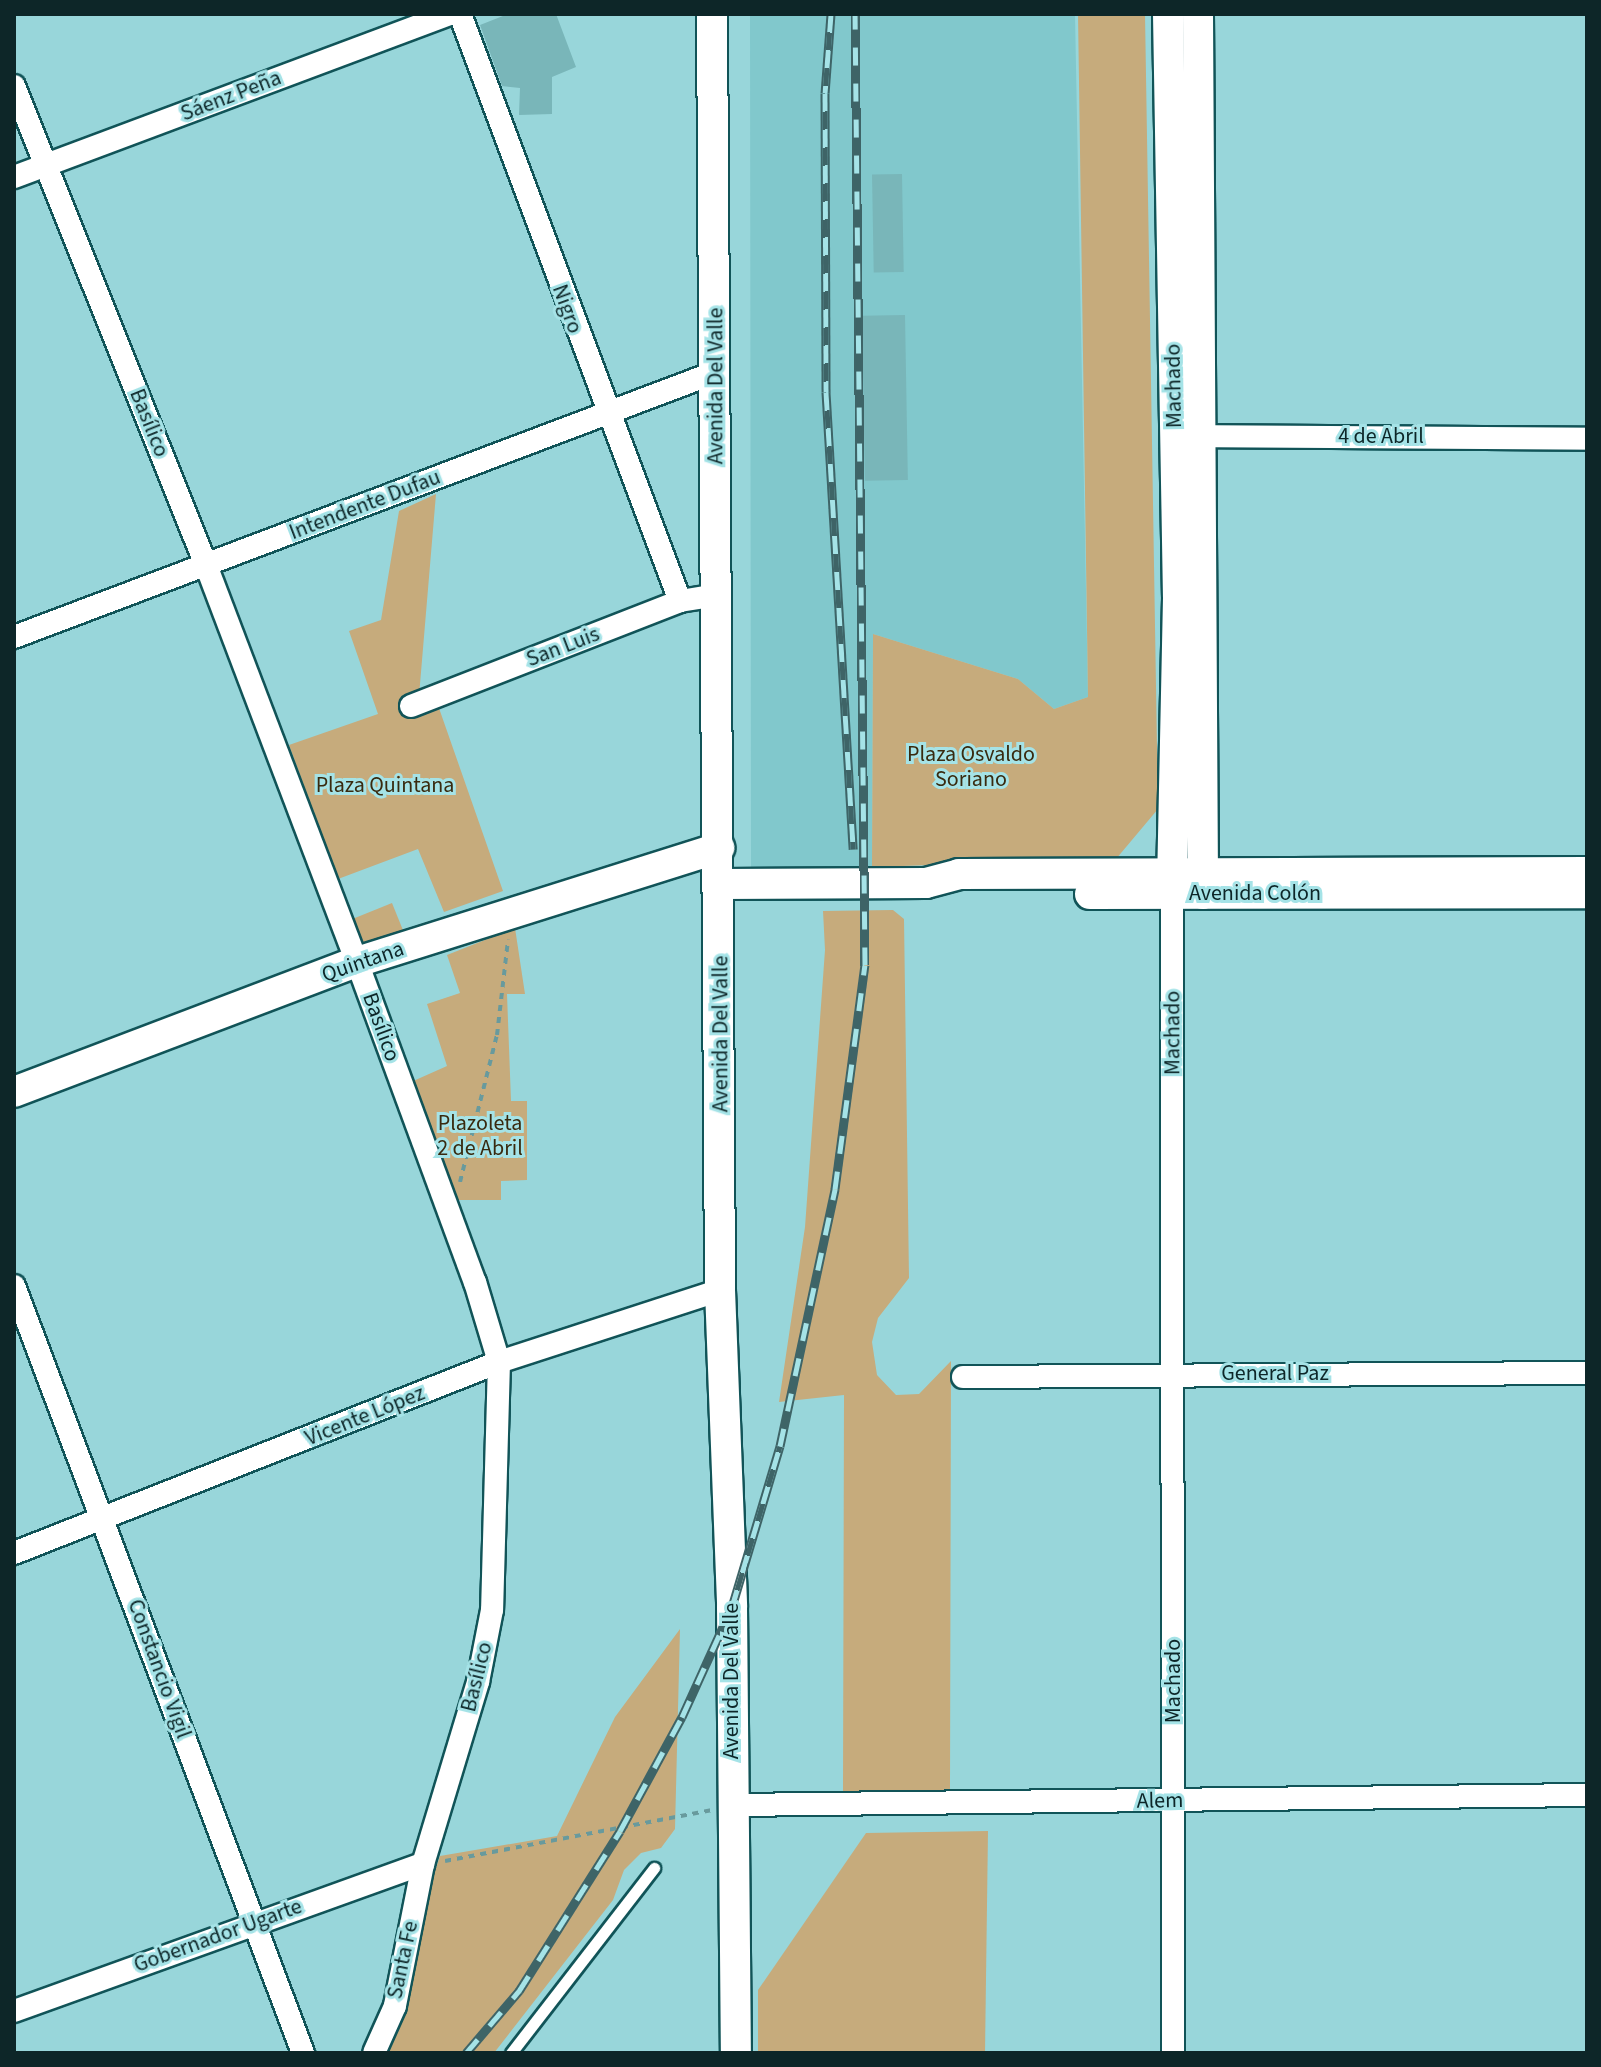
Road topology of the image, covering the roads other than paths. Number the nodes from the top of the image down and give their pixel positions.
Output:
1 (449, 14) edge
2 (460, 14) edge
3 (712, 14) edge
4 (1168, 14) edge
5 (1198, 14) edge
6 (14, 86) edge
7 (44, 166) junction
8 (14, 177) edge
9 (716, 372) junction
10 (606, 415) junction
11 (1188, 436) junction
12 (1587, 439) edge
13 (206, 565) junction
14 (717, 595) junction
15 (680, 601) junction
16 (14, 637) edge
17 (411, 706) dead end
18 (719, 848) junction
19 (1587, 872) edge
20 (1172, 883) junction
21 (1203, 883) junction
22 (721, 884) junction
23 (1587, 893) edge
24 (357, 962) junction
25 (14, 1092) edge
26 (14, 1286) edge
27 (720, 1290) junction
28 (499, 1362) junction
29 (1587, 1373) edge
30 (1173, 1374) junction
31 (963, 1377) dead end
32 (104, 1519) junction
33 (14, 1553) edge
34 (1587, 1795) edge
35 (1175, 1801) junction
36 (733, 1805) junction
37 (423, 1864) junction
38 (654, 1868) dead end
39 (252, 1923) junction
40 (14, 2011) edge
41 (303, 2053) edge
42 (374, 2053) edge
43 (511, 2053) edge
44 (736, 2053) edge
45 (1173, 2053) edge

1 - 7 street, Sáenz Peña
2 - 10 street, Nigro
3 - 9 main road, Avenida Del Valle
4 - 11 main road, Machado
5 - 11 main road, Machado
6 - 7 street, Basílico
7 - 8 street, Sáenz Peña
7 - 13 street, Basílico
9 - 10 street, Intendente Dufau
9 - 14 main road, Avenida Del Valle
10 - 13 street, Intendente Dufau
10 - 15 street, Nigro
11 - 12 street, 4 de Abril
11 - 20 main road, Machado
11 - 21 main road, Machado
13 - 16 street, Intendente Dufau
13 - 24 street, Basílico
14 - 15 street, San Luis
14 - 18 main road, Avenida Del Valle
15 - 17 street, San Luis
18 - 22 main road, Avenida Del Valle
18 - 24 main road, Quintana
19 - 21 main road, Avenida Colón
20 - 21 main road, Avenida Colón
20 - 22 main road, Avenida Colón
20 - 30 street, Machado
21 - 23 main road, Avenida Colón
22 - 27 main road, Avenida Del Valle
24 - 25 main road, Quintana
24 - 28 street, Basílico
26 - 32 street, Constancio Vigil
27 - 28 street, Vicente López
27 - 36 main road, Avenida Del Valle
28 - 32 street, Vicente López
28 - 37 street, Basílico
29 - 30 street, General Paz
30 - 31 street, General Paz
30 - 35 street, Machado
32 - 33 street, Vicente López
32 - 39 street, Constancio Vigil
34 - 35 street, Alem
35 - 36 street, Alem
35 - 45 street, Machado
36 - 44 main road, Avenida Del Valle
37 - 39 street, Gobernador Ugarte
37 - 42 street, Santa Fe
38 - 43 lane
39 - 40 street, Gobernador Ugarte
39 - 41 street, Constancio Vigil

